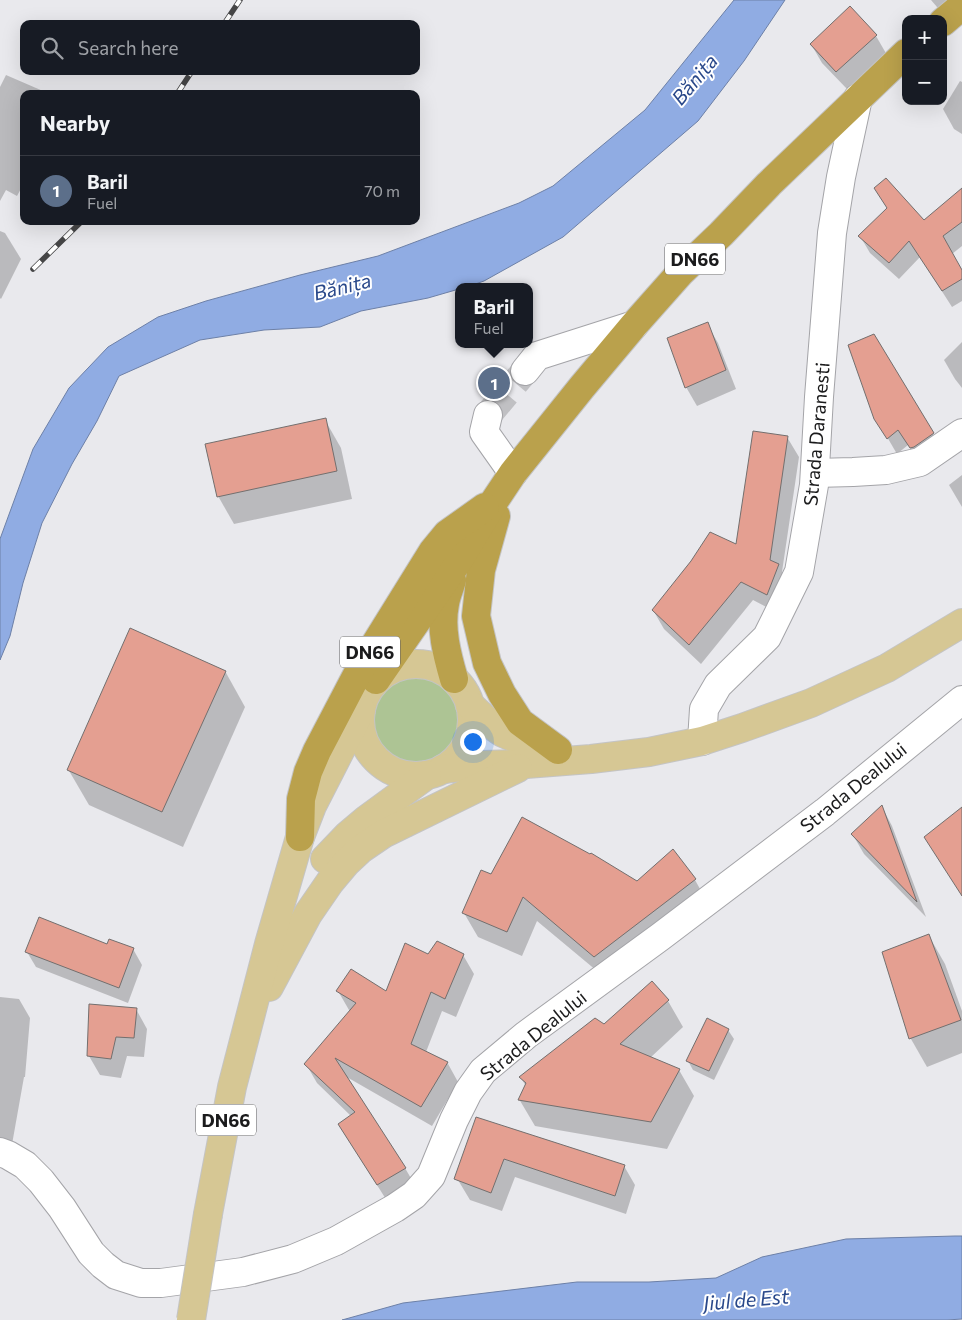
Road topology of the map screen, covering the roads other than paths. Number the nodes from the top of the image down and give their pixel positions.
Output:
1 (962, 6) edge
2 (947, 19) edge
3 (902, 58) edge
4 (858, 98) junction
5 (634, 325) junction
6 (525, 371) tunnel mouth
7 (488, 415) tunnel mouth
8 (962, 433) edge
9 (815, 473) junction
10 (504, 486) junction
11 (459, 560) junction
12 (962, 623) edge
13 (454, 679) junction
14 (376, 680) junction
15 (962, 700) edge
16 (470, 705) junction
17 (361, 710) junction
18 (702, 741) junction
19 (558, 750) junction
20 (591, 759) junction
21 (526, 764) junction
22 (435, 772) junction
23 (300, 837) junction
24 (269, 944) junction
25 (248, 1026) junction
26 (0, 1152) edge
27 (191, 1320) edge

1 - 2 highway
3 - 4 highway, DN66
4 - 5 highway, DN66
4 - 9 street, Strada Daranesti
5 - 6 street
5 - 10 highway, DN66
7 - 10 street
8 - 9 street
9 - 18 street, Strada Daranesti
10 - 11 highway, DN66
10 - 19 highway
10 - 23 highway, DN66
11 - 13 highway, DN66
11 - 14 highway, DN66
12 - 18 main road
13 - 14 main road, DN66
13 - 16 main road, DN66
14 - 17 main road, DN66
15 - 26 street, Strada Dealului
16 - 19 main road
16 - 22 main road, DN66
17 - 22 main road, DN66
17 - 23 main road, DN66
18 - 20 main road
19 - 20 main road
20 - 21 main road
21 - 22 main road
21 - 25 main road
22 - 24 main road, DN66
23 - 24 main road, DN66
24 - 25 main road, DN66
25 - 27 main road, DN66, bridge

